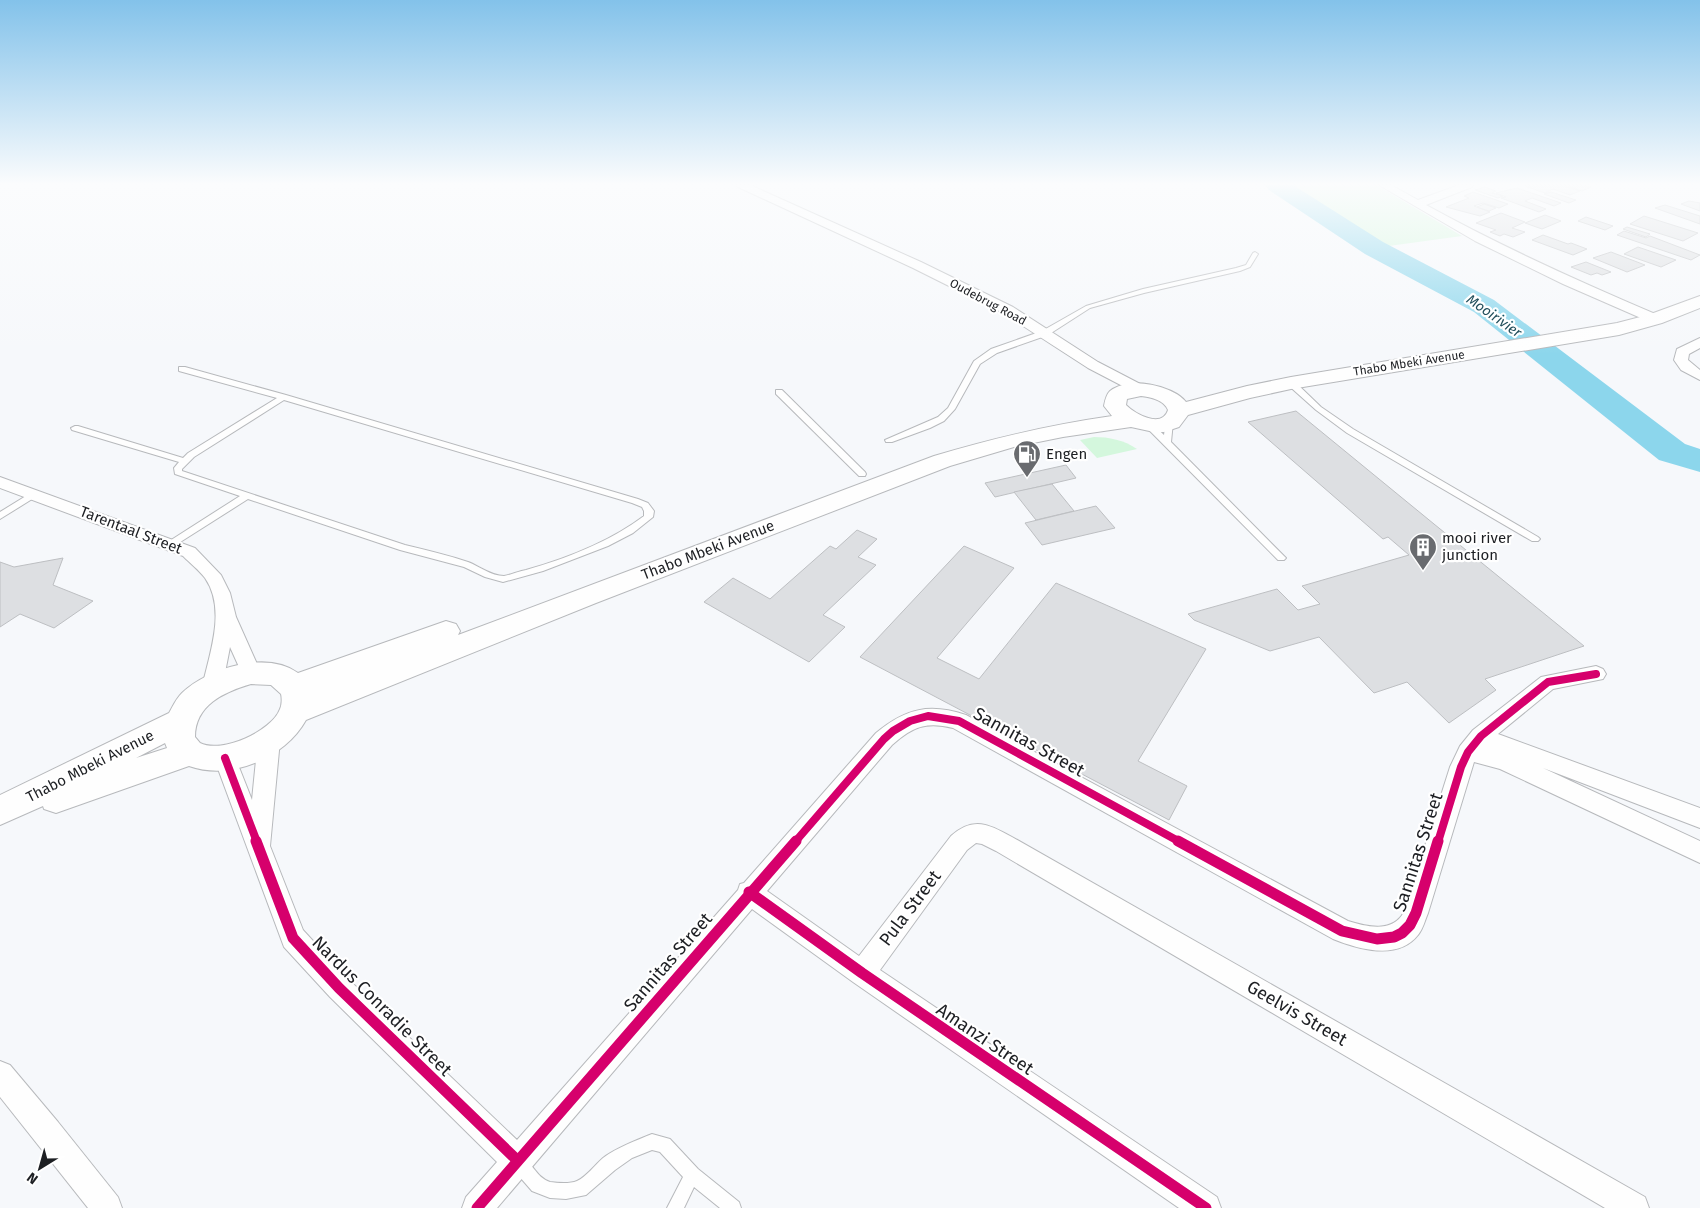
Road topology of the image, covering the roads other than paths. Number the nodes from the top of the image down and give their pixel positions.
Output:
1 (863, 241) edge
2 (1483, 241) edge
3 (1255, 254) dead end
4 (1700, 302) edge
5 (1656, 319) junction
6 (1045, 333) junction
7 (1700, 342) edge
8 (1093, 365) junction
9 (182, 369) dead end
10 (1700, 376) edge
11 (1291, 383) junction
12 (1141, 390) junction
13 (779, 392) dead end
14 (283, 397) junction
15 (1127, 412) junction
16 (1170, 418) junction
17 (75, 428) dead end
18 (889, 440) dead end
19 (183, 461) junction
20 (862, 474) junction
21 (0, 482) edge
22 (34, 494) junction
23 (246, 496) junction
24 (0, 516) edge
25 (1535, 539) dead end
26 (171, 544) junction
27 (1281, 558) dead end
28 (226, 617) junction
29 (251, 673) junction
30 (1596, 674) dead end
31 (212, 688) junction
32 (294, 698) junction
33 (180, 721) junction
34 (269, 740) junction
35 (1474, 744) junction
36 (190, 754) junction
37 (225, 758) junction
38 (0, 811) edge
39 (0, 818) edge
40 (1700, 818) edge
41 (959, 843) joint
42 (258, 851) junction
43 (1700, 852) edge
44 (749, 892) junction
45 (862, 973) junction
46 (0, 1076) edge
47 (517, 1160) junction
48 (692, 1174) junction
49 (107, 1208) edge
50 (477, 1208) edge
51 (675, 1208) edge
52 (733, 1208) edge
53 (1206, 1208) edge
54 (1634, 1208) edge

1 - 6 street, Oudebrug Road
2 - 5 street
3 - 6 lane
4 - 5 main road, Thabo Mbeki Avenue
5 - 11 main road, Thabo Mbeki Avenue
6 - 8 street, Oudebrug Road
6 - 18 lane
7 - 10 street
8 - 12 street, Oudebrug Road
8 - 15 street, Oudebrug Road
9 - 14 lane
11 - 16 main road, Thabo Mbeki Avenue
11 - 25 lane
12 - 15 main road
12 - 16 main road
13 - 20 lane
14 - 19 lane
14 - 23 lane
15 - 16 main road, Thabo Mbeki Avenue
15 - 20 main road, Thabo Mbeki Avenue
15 - 32 main road, Thabo Mbeki Avenue
16 - 27 lane
17 - 19 lane
19 - 23 lane
20 - 32 main road, Thabo Mbeki Avenue
21 - 22 street, Tarentaal Street
22 - 24 lane
22 - 26 street, Tarentaal Street
23 - 26 lane
26 - 28 street, Tarentaal Street
28 - 29 street, Tarentaal Street
28 - 31 street, Tarentaal Street
29 - 31 main road
29 - 32 main road
30 - 35 street, Sannitas Street
31 - 33 main road
32 - 34 main road
33 - 36 main road
33 - 38 main road, Thabo Mbeki Avenue
34 - 37 main road
34 - 42 street
35 - 40 street
35 - 43 street
35 - 44 street, Sannitas Street
36 - 37 main road
36 - 39 main road, Thabo Mbeki Avenue
37 - 42 street
41 - 45 street, Pula Street
41 - 54 street, Geelvis Street
42 - 47 street, Nardus Conradie Street
44 - 45 street, Amanzi Street
44 - 47 street, Sannitas Street
45 - 53 street, Amanzi Street
46 - 49 street
47 - 48 lane, Nardus Conradie Street
47 - 50 street, Sannitas Street
48 - 51 lane
48 - 52 lane, Nardus Conradie Street

